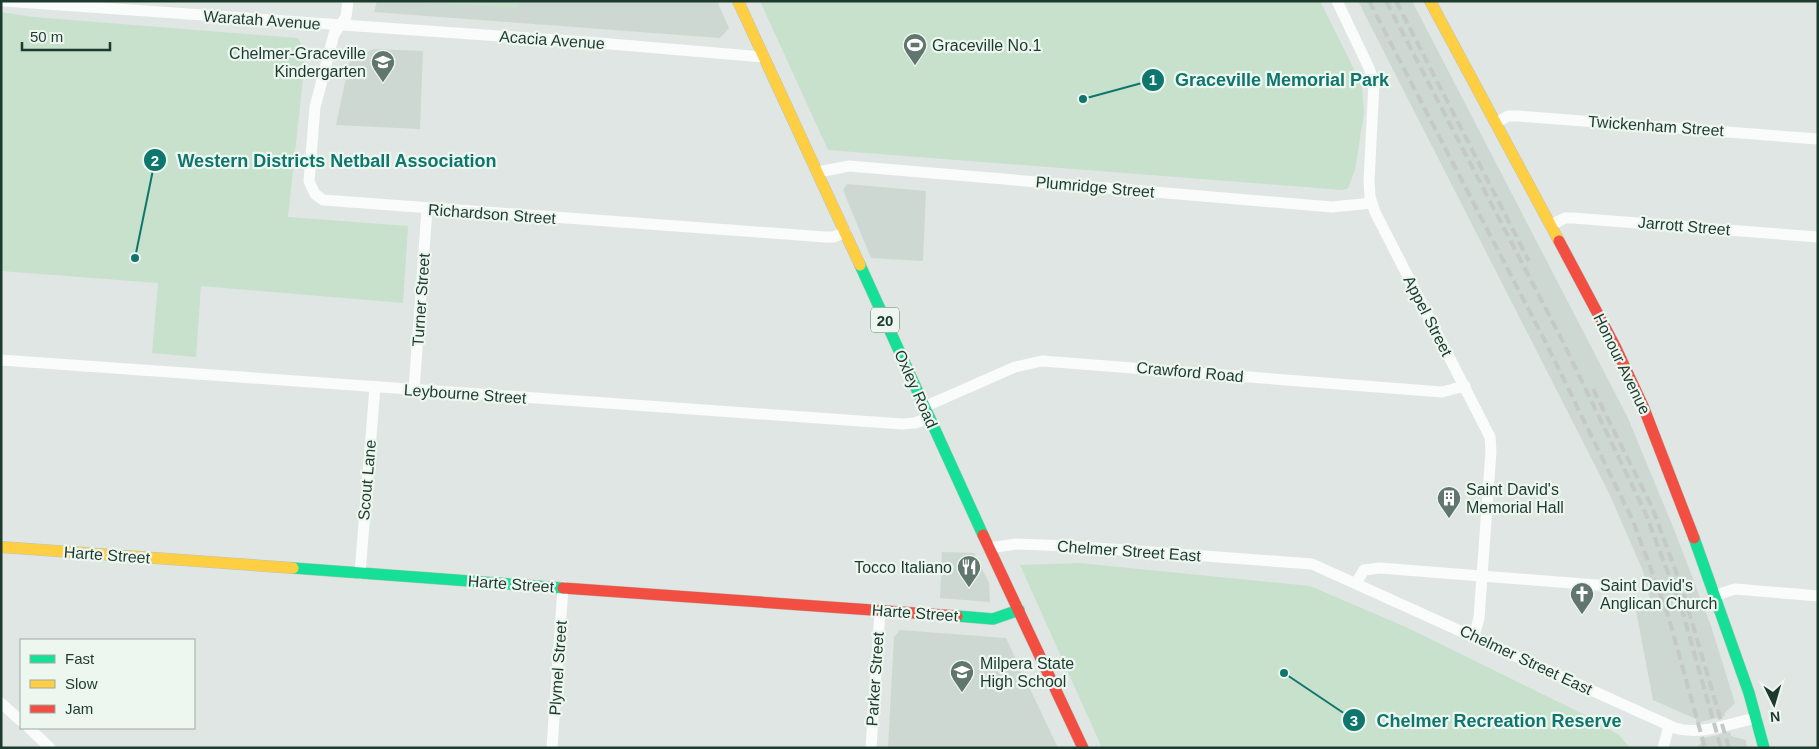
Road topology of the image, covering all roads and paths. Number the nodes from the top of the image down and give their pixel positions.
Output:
1 (4, 1) edge
2 (348, 1) edge
3 (738, 1) edge
4 (1337, 1) edge
5 (1430, 1) edge
6 (340, 25) junction
7 (763, 57) junction
8 (1496, 123) junction
9 (1818, 139) edge
10 (818, 172) junction
11 (1372, 203) junction
12 (427, 210) junction
13 (1551, 225) junction
14 (846, 232) junction
15 (1818, 237) edge
16 (1, 360) edge
17 (1465, 386) junction
18 (375, 387) junction
19 (414, 390) junction
20 (926, 413) junction
21 (1, 547) edge
22 (988, 548) junction
23 (360, 573) junction
24 (1482, 576) junction
25 (1356, 583) junction
26 (1622, 587) dead end
27 (563, 588) junction
28 (1716, 595) junction
29 (1818, 596) edge
30 (1019, 610) junction
31 (880, 611) junction
32 (1474, 636) junction
33 (1, 703) edge
34 (1756, 718) junction
35 (20, 720) edge
36 (1669, 726) junction
37 (29, 729) edge
38 (50, 748) edge
39 (552, 748) edge
40 (870, 748) edge
41 (1083, 748) edge
42 (1662, 748) edge
43 (1764, 748) edge

1 - 6 street, Waratah Avenue
2 - 6 street
3 - 7 main road, Oxley Road / 20
4 - 11 street, Appel Street
5 - 8 main road, Honour Avenue
6 - 7 street, Acacia Avenue
6 - 12 street, Richardson Street
7 - 10 main road, Oxley Road / 20
8 - 9 street, Twickenham Street
8 - 13 main road, Honour Avenue
10 - 11 street, Plumridge Street
10 - 14 main road, Oxley Road / 20
11 - 17 street, Appel Street
12 - 14 street, Richardson Street
12 - 19 street, Turner Street
13 - 15 street, Jarrott Street
13 - 28 main road, Honour Avenue
14 - 20 main road, Oxley Road / 20
16 - 18 street, Leybourne Street
17 - 20 street, Crawford Road
17 - 24 street, Appel Street
18 - 19 street, Leybourne Street
18 - 23 street, Scout Lane
19 - 20 street, Leybourne Street
20 - 22 main road, Oxley Road / 20
21 - 23 main road, Harte Street
22 - 25 street, Chelmer Street East
22 - 30 main road, Oxley Road / 20
23 - 27 main road, Harte Street
24 - 25 street
24 - 26 street
24 - 32 street, Appel Street
25 - 32 street, Chelmer Street East
27 - 31 main road, Harte Street
27 - 39 street, Plymel Street
28 - 29 street
28 - 34 main road, Honour Avenue
30 - 31 main road, Harte Street
30 - 41 main road, Oxley Road / 20
31 - 40 street, Parker Street
32 - 36 street, Chelmer Street East
33 - 35 street
34 - 36 street, Chelmer Street East
34 - 43 main road, Honour Avenue
36 - 42 street
37 - 38 street

